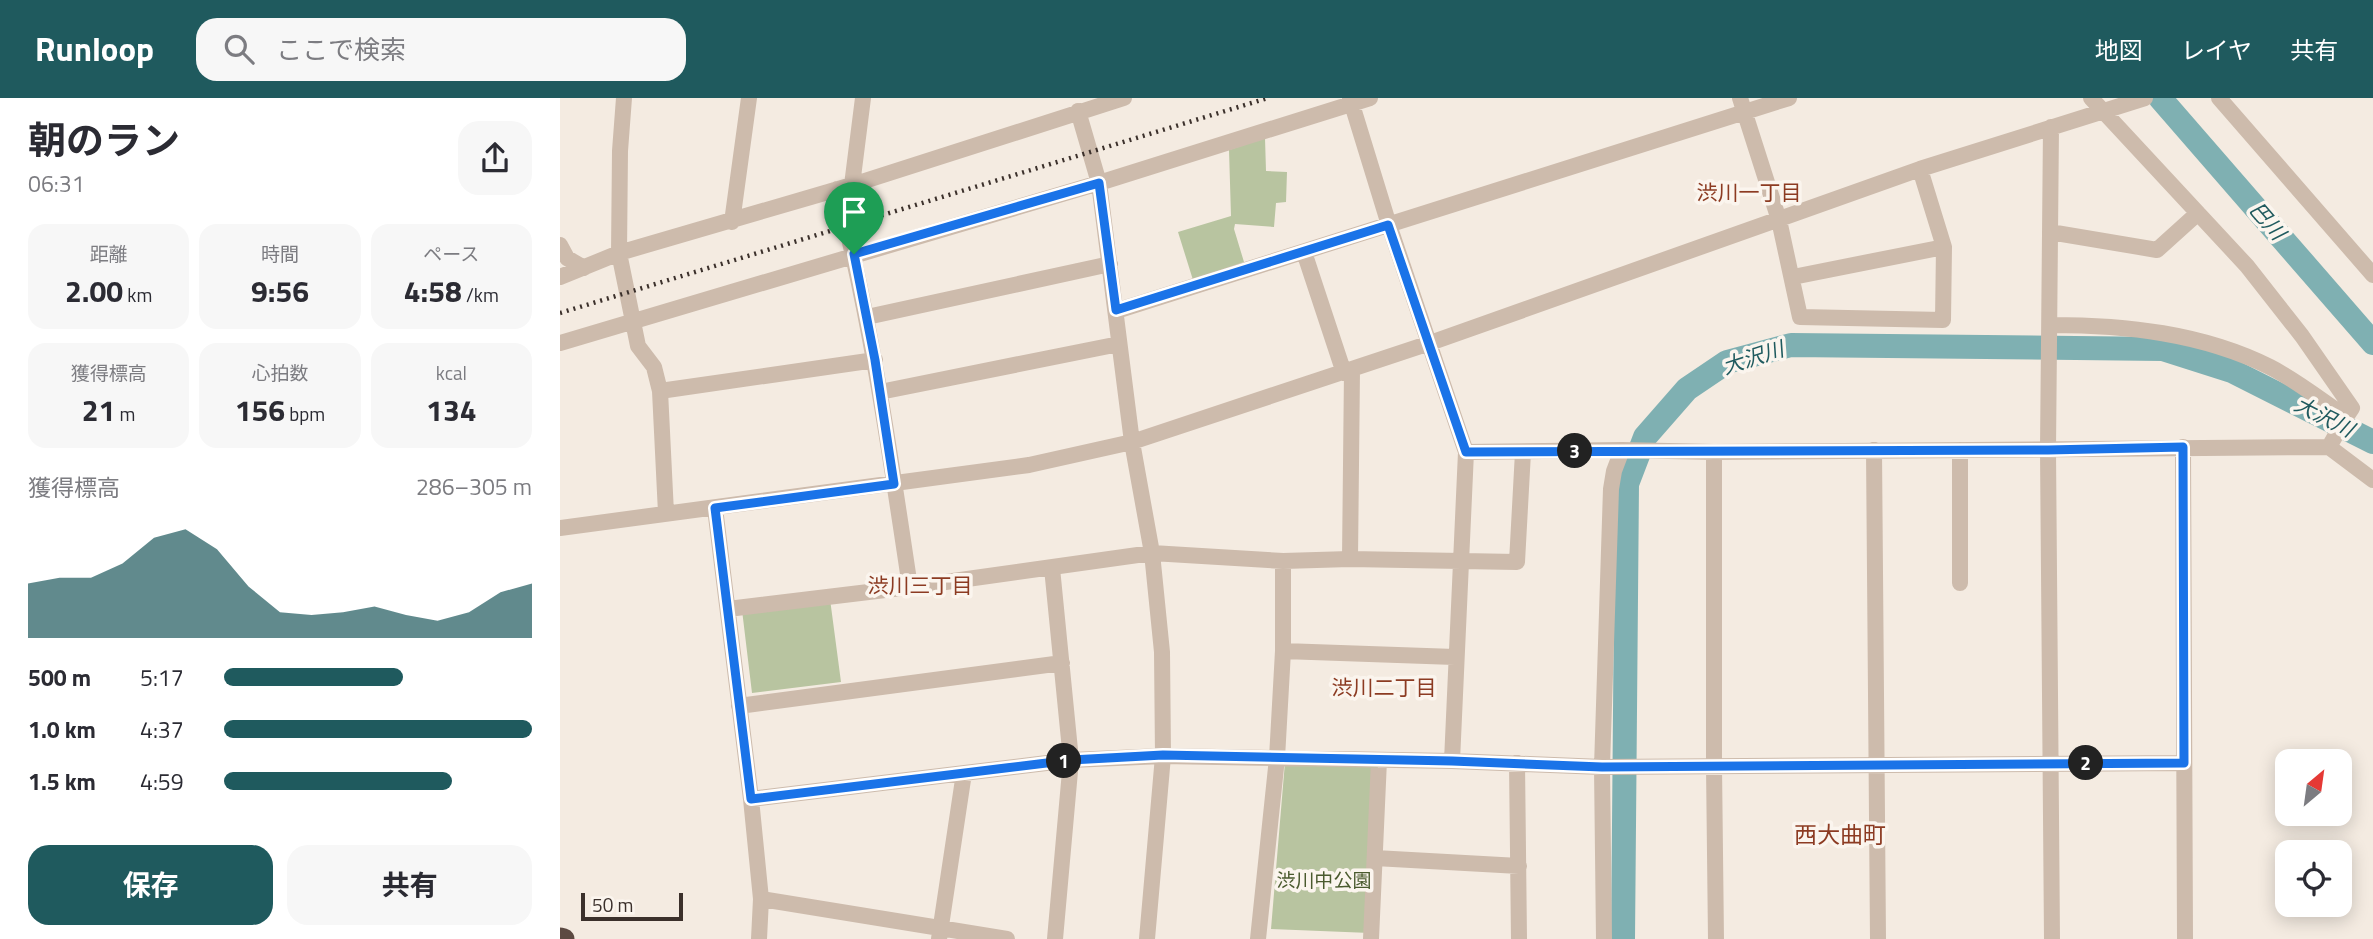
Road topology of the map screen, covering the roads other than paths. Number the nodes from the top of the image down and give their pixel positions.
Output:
1 (624, 98) edge
2 (748, 98) edge
3 (863, 98) edge
4 (1124, 98) edge
5 (1370, 98) edge
6 (1789, 98) edge
7 (2091, 98) edge
8 (2145, 98) edge
9 (2219, 98) edge
10 (1351, 101) edge
11 (1742, 105) edge
12 (1084, 106) edge
13 (2106, 111) junction
14 (2051, 127) junction
15 (1920, 169) junction
16 (1099, 183) junction
17 (845, 187) junction
18 (2198, 213) junction
19 (1779, 220) junction
20 (732, 222) junction
21 (1388, 225) junction
22 (2050, 232) junction
23 (560, 245) edge
24 (1944, 247) junction
25 (1304, 252) junction
26 (619, 253) junction
27 (854, 254) junction
28 (1110, 264) junction
29 (584, 268) junction
30 (2373, 275) edge
31 (560, 277) edge
32 (1793, 277) junction
33 (1116, 310) junction
34 (867, 317) junction
35 (631, 321) junction
36 (2051, 328) junction
37 (560, 343) edge
38 (1430, 343) junction
39 (1119, 344) junction
40 (875, 360) junction
41 (1348, 371) junction
42 (660, 391) junction
43 (880, 392) junction
44 (2346, 416) junction
45 (1132, 442) junction
46 (2331, 444) junction
47 (2183, 447) junction
48 (1622, 450) junction
49 (1874, 450) junction
50 (1960, 450) junction
51 (2048, 450) junction
52 (1466, 452) junction
53 (1523, 452) junction
54 (1714, 452) junction
55 (2373, 480) edge
56 (894, 484) junction
57 (715, 508) junction
58 (666, 513) junction
59 (560, 528) edge
60 (1152, 552) junction
61 (1350, 559) junction
62 (1283, 561) junction
63 (1459, 561) junction
64 (1052, 568) junction
65 (1960, 583) dead end
66 (910, 587) junction
67 (728, 609) junction
68 (1283, 651) junction
69 (1455, 657) junction
70 (1062, 663) junction
71 (739, 706) junction
72 (1163, 755) junction
73 (1277, 758) junction
74 (1071, 760) junction
75 (1379, 760) junction
76 (1452, 761) junction
77 (1517, 763) junction
78 (2051, 763) junction
79 (2184, 763) junction
80 (1878, 764) junction
81 (1714, 766) junction
82 (1602, 767) junction
83 (964, 773) junction
84 (751, 799) junction
85 (1375, 858) junction
86 (1519, 866) junction
87 (761, 899) junction
88 (939, 934) edge
89 (759, 939) edge
90 (1007, 939) edge
91 (1055, 939) edge
92 (1147, 939) edge
93 (1258, 939) edge
94 (1371, 939) edge
95 (1519, 939) edge
96 (1604, 939) edge
97 (1716, 939) edge
98 (1878, 939) edge
99 (2052, 939) edge
100 (2185, 939) edge

1 - 26 street
2 - 20 street
3 - 17 street
4 - 12 street
5 - 10 street
6 - 11 street
7 - 13 street
8 - 13 street
9 - 30 street
10 - 16 street
10 - 21 street
11 - 19 street
11 - 21 street
12 - 16 street
12 - 17 street
13 - 14 street
13 - 18 street
14 - 15 street
14 - 22 street
15 - 19 street
15 - 24 street
16 - 27 street
16 - 28 street
17 - 20 street
17 - 27 street
18 - 22 street
18 - 44 street
19 - 32 street
19 - 38 street
20 - 26 street
21 - 25 street
21 - 38 street
22 - 36 street
23 - 29 street
24 - 32 street
24 - 32 street
25 - 33 street
25 - 41 street
26 - 29 street
26 - 35 street
27 - 34 street
27 - 35 street
28 - 33 street
28 - 34 street
29 - 31 street
33 - 39 street
34 - 40 street
35 - 37 street
35 - 42 street
36 - 44 street
36 - 51 street
38 - 41 street
38 - 52 street
39 - 43 street
39 - 45 street
40 - 42 street
40 - 43 street
41 - 45 street
41 - 61 street
42 - 58 street
43 - 56 street
44 - 46 street
45 - 56 street
45 - 60 street
46 - 47 street
46 - 55 street
47 - 51 street
47 - 79 street
48 - 53 street
48 - 54 street
48 - 82 street
49 - 50 street
49 - 54 street
49 - 80 street
50 - 51 street
50 - 65 street
51 - 78 street
52 - 53 street
52 - 63 street
53 - 63 street
54 - 81 street
56 - 57 street
56 - 66 street
57 - 58 street
57 - 67 street
58 - 59 street
60 - 62 street
60 - 64 street
60 - 72 street
61 - 62 street
61 - 63 street
62 - 68 street
63 - 69 street
64 - 66 street
64 - 70 street
66 - 67 street
67 - 71 street
68 - 69 street
68 - 73 street
69 - 76 street
70 - 71 street
70 - 74 street
71 - 84 street
72 - 73 street
72 - 74 street
72 - 92 street
73 - 75 street
73 - 93 street
74 - 83 street
74 - 91 street
75 - 76 street
75 - 85 street
76 - 77 street
77 - 82 street
77 - 86 street
78 - 79 street
78 - 80 street
78 - 99 street
79 - 100 street
80 - 81 street
80 - 98 street
81 - 82 street
81 - 97 street
82 - 96 street
83 - 84 street
83 - 88 street
84 - 87 street
85 - 86 street
85 - 94 street
86 - 95 street
87 - 88 street
87 - 89 street
88 - 90 street

